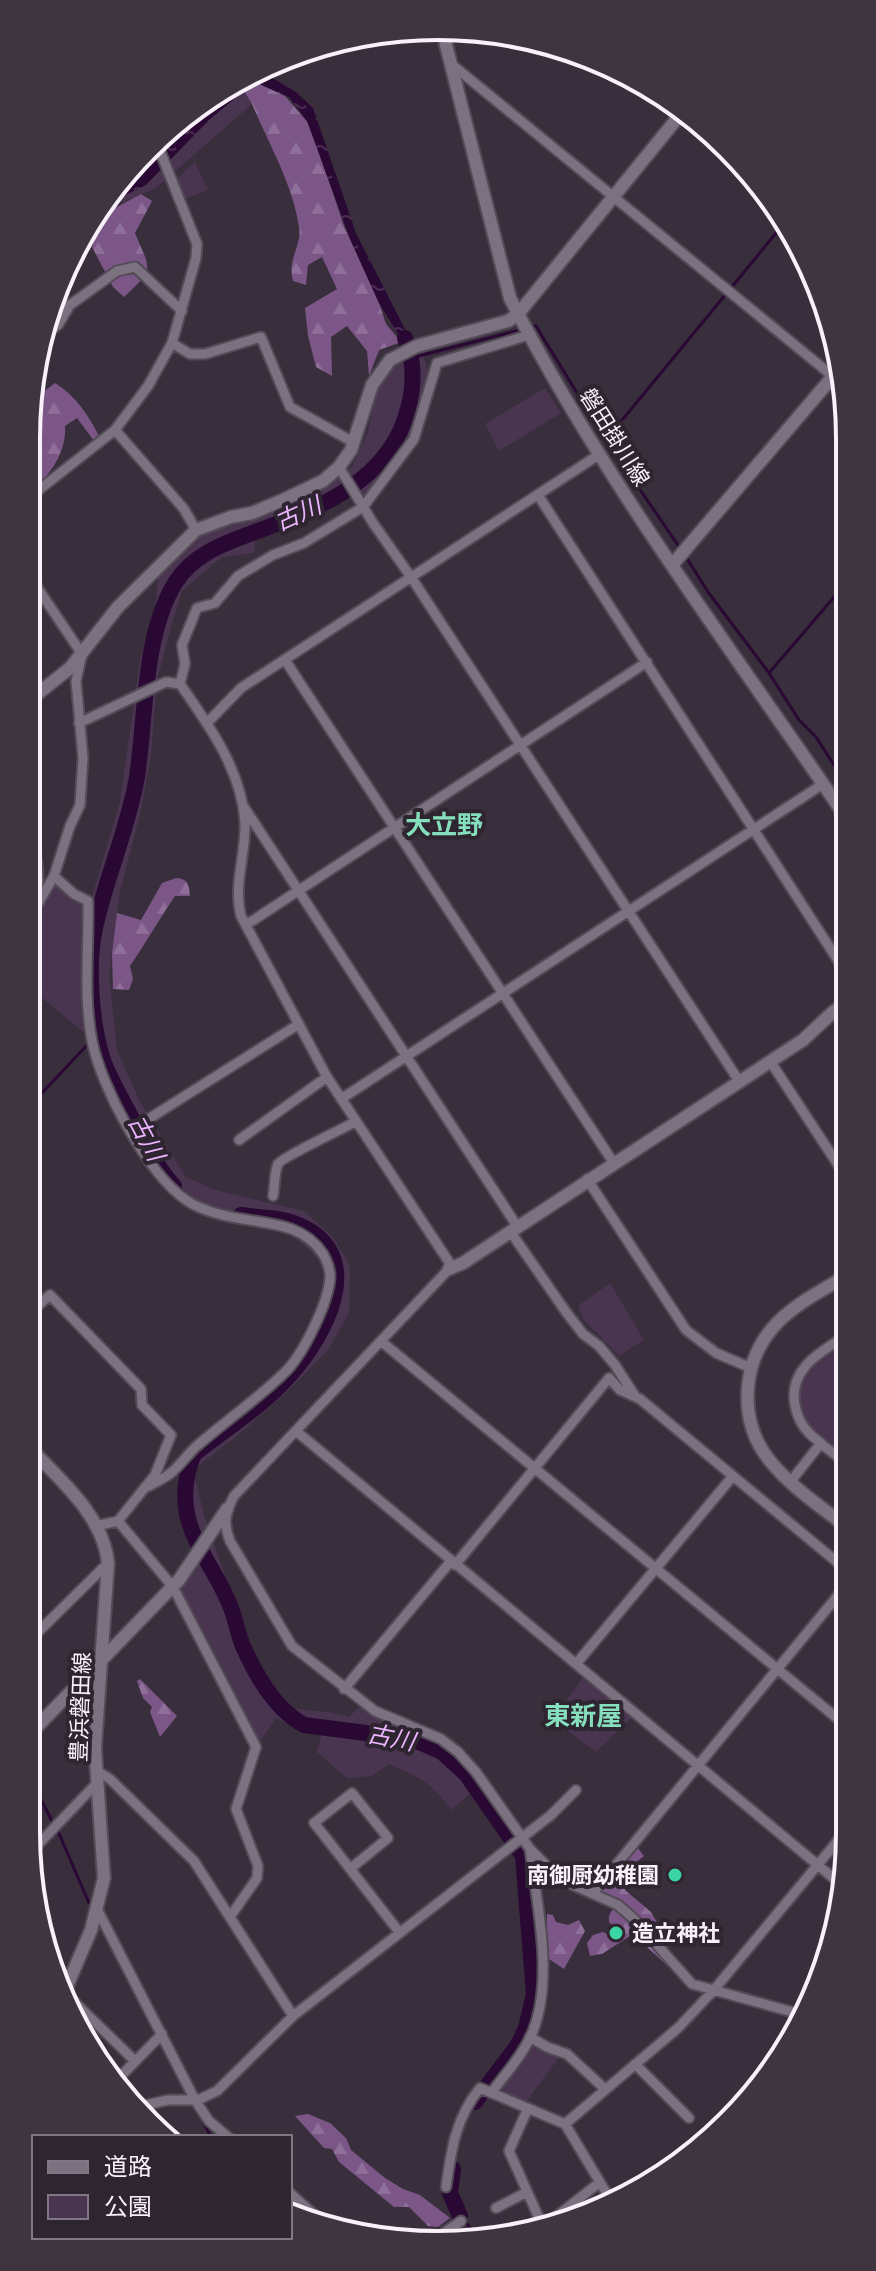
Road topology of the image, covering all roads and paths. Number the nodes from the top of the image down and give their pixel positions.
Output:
1 (445, 40) edge
2 (450, 63) junction
3 (676, 119) edge
4 (161, 153) edge
5 (613, 196) junction
6 (182, 311) junction
7 (518, 314) junction
8 (57, 326) edge
9 (529, 335) junction
10 (172, 343) junction
11 (829, 366) edge
12 (832, 378) edge
13 (115, 430) junction
14 (353, 442) junction
15 (600, 454) junction
16 (341, 469) junction
17 (40, 489) edge
18 (538, 495) junction
19 (363, 507) junction
20 (196, 530) junction
21 (673, 564) junction
22 (411, 577) junction
23 (40, 592) edge
24 (82, 654) junction
25 (285, 660) junction
26 (647, 662) junction
27 (180, 684) junction
28 (40, 692) edge
29 (79, 723) junction
30 (207, 723) junction
31 (521, 744) junction
32 (823, 784) junction
33 (835, 801) edge
34 (242, 804) junction
35 (394, 827) junction
36 (755, 829) junction
37 (54, 876) junction
38 (298, 890) junction
39 (40, 900) edge
40 (629, 911) junction
41 (246, 925) junction
42 (836, 957) edge
43 (501, 994) junction
44 (836, 1010) edge
45 (299, 1024) junction
46 (406, 1057) junction
47 (770, 1061) junction
48 (327, 1077) junction
49 (739, 1081) junction
50 (341, 1099) junction
51 (355, 1122) junction
52 (131, 1130) junction
53 (239, 1140) dead end
54 (613, 1162) junction
55 (836, 1162) edge
56 (587, 1179) junction
57 (273, 1196) dead end
58 (514, 1228) junction
59 (449, 1269) junction
60 (836, 1282) edge
61 (40, 1304) edge
62 (382, 1342) junction
63 (836, 1343) edge
64 (751, 1368) junction
65 (635, 1396) junction
66 (296, 1431) junction
67 (821, 1443) junction
68 (836, 1455) edge
69 (40, 1459) edge
70 (535, 1468) junction
71 (733, 1476) junction
72 (791, 1481) junction
73 (149, 1486) junction
74 (227, 1509) junction
75 (836, 1518) edge
76 (118, 1521) junction
77 (96, 1526) junction
78 (836, 1561) edge
79 (108, 1563) junction
80 (453, 1563) junction
81 (656, 1568) junction
82 (173, 1587) junction
83 (836, 1598) edge
84 (40, 1630) edge
85 (101, 1661) junction
86 (576, 1664) junction
87 (777, 1669) junction
88 (344, 1689) junction
89 (836, 1717) edge
90 (40, 1724) edge
91 (698, 1765) junction
92 (97, 1777) junction
93 (576, 1790) dead end
94 (522, 1838) junction
95 (42, 1840) edge
96 (836, 1844) edge
97 (530, 1849) junction
98 (818, 1865) junction
99 (350, 1869) junction
100 (834, 1878) edge
101 (593, 1893) junction
102 (97, 1909) junction
103 (230, 1917) junction
104 (400, 1933) junction
105 (69, 1981) edge
106 (713, 1991) junction
107 (81, 2008) edge
108 (793, 2013) edge
109 (293, 2016) junction
110 (162, 2034) junction
111 (530, 2037) junction
112 (135, 2061) junction
113 (635, 2064) junction
114 (122, 2075) edge
115 (605, 2089) junction
116 (492, 2092) junction
117 (195, 2100) junction
118 (148, 2104) edge
119 (528, 2108) junction
120 (689, 2118) dead end
121 (565, 2124) junction
122 (226, 2135) edge
123 (600, 2182) junction
124 (446, 2187) dead end
125 (527, 2192) junction
126 (607, 2193) edge
127 (292, 2195) edge
128 (496, 2208) dead end
129 (308, 2209) edge
130 (564, 2211) edge
131 (539, 2218) edge
132 (461, 2221) dead end
133 (447, 2231) edge

1 - 2 street, 磐田掛川線
2 - 5 street
2 - 7 street, 磐田掛川線
3 - 5 street
4 - 6 street
5 - 7 street
5 - 11 street
6 - 8 street
6 - 10 street
7 - 9 street, 磐田掛川線
7 - 14 street
9 - 15 street, 磐田掛川線
9 - 19 street
10 - 13 street
10 - 14 street
12 - 21 street
13 - 17 street
13 - 20 street
14 - 16 street
15 - 18 street
15 - 21 street, 磐田掛川線
16 - 19 street
16 - 20 street
18 - 22 street
18 - 26 street
19 - 22 street
19 - 27 street
20 - 24 street
21 - 32 street, 磐田掛川線
22 - 25 street
22 - 31 street
23 - 24 street
24 - 28 street
24 - 29 street
25 - 30 street
25 - 35 street
26 - 31 street
26 - 36 street
27 - 29 street
27 - 30 street
29 - 37 street
30 - 34 street
31 - 35 street
31 - 40 street
32 - 33 street, 磐田掛川線
32 - 36 street
34 - 38 street
34 - 41 street
35 - 38 street
35 - 43 street
36 - 40 street
36 - 42 street
37 - 39 street
37 - 52 street
38 - 41 street
38 - 46 street
40 - 43 street
40 - 49 street
41 - 45 street
43 - 46 street
43 - 54 street
44 - 47 street
45 - 48 street
45 - 52 street
46 - 50 street
46 - 58 street
47 - 49 street
47 - 55 street
48 - 50 street
48 - 53 street
49 - 54 street
50 - 51 street
51 - 57 street
51 - 59 street
52 - 73 street
54 - 56 street
56 - 58 street
56 - 64 street
58 - 59 street
58 - 65 street
59 - 62 street
60 - 64 street
61 - 73 street
62 - 66 street
62 - 70 street
63 - 67 street
64 - 72 street
65 - 70 street
65 - 71 street
66 - 74 street
66 - 80 street
67 - 68 street
67 - 72 street
69 - 77 street, 豊浜磐田線
70 - 80 street
70 - 81 street
71 - 78 street
71 - 81 street
72 - 75 street
73 - 76 street
74 - 82 street
74 - 88 street
76 - 77 street
76 - 82 street
77 - 79 street, 豊浜磐田線
79 - 84 street
79 - 85 street, 豊浜磐田線
80 - 86 street
80 - 88 street
81 - 86 street
81 - 87 street
82 - 85 street
82 - 103 street
83 - 87 street
85 - 90 street
85 - 92 street, 豊浜磐田線
86 - 91 street
87 - 89 street
87 - 91 street
88 - 94 street
91 - 98 street
91 - 101 street
92 - 95 street
92 - 102 street, 豊浜磐田線
92 - 103 street
93 - 94 street
94 - 97 street
94 - 104 street
96 - 98 street
97 - 101 street
97 - 111 street
98 - 100 street
98 - 106 street
99 - 99 street
99 - 104 street
101 - 106 street
102 - 105 street, 豊浜磐田線
102 - 110 street
103 - 109 street
104 - 109 street
106 - 108 street
106 - 113 street
107 - 112 street
109 - 117 street
110 - 112 street
110 - 117 street
111 - 115 street
111 - 116 street
112 - 114 street
113 - 115 street
113 - 120 street
115 - 121 street
116 - 119 street
116 - 124 street
117 - 118 street
117 - 122 street
119 - 121 street
119 - 125 street
121 - 123 street
123 - 126 street
123 - 130 street
125 - 128 street
125 - 131 street
127 - 129 street
132 - 133 street

